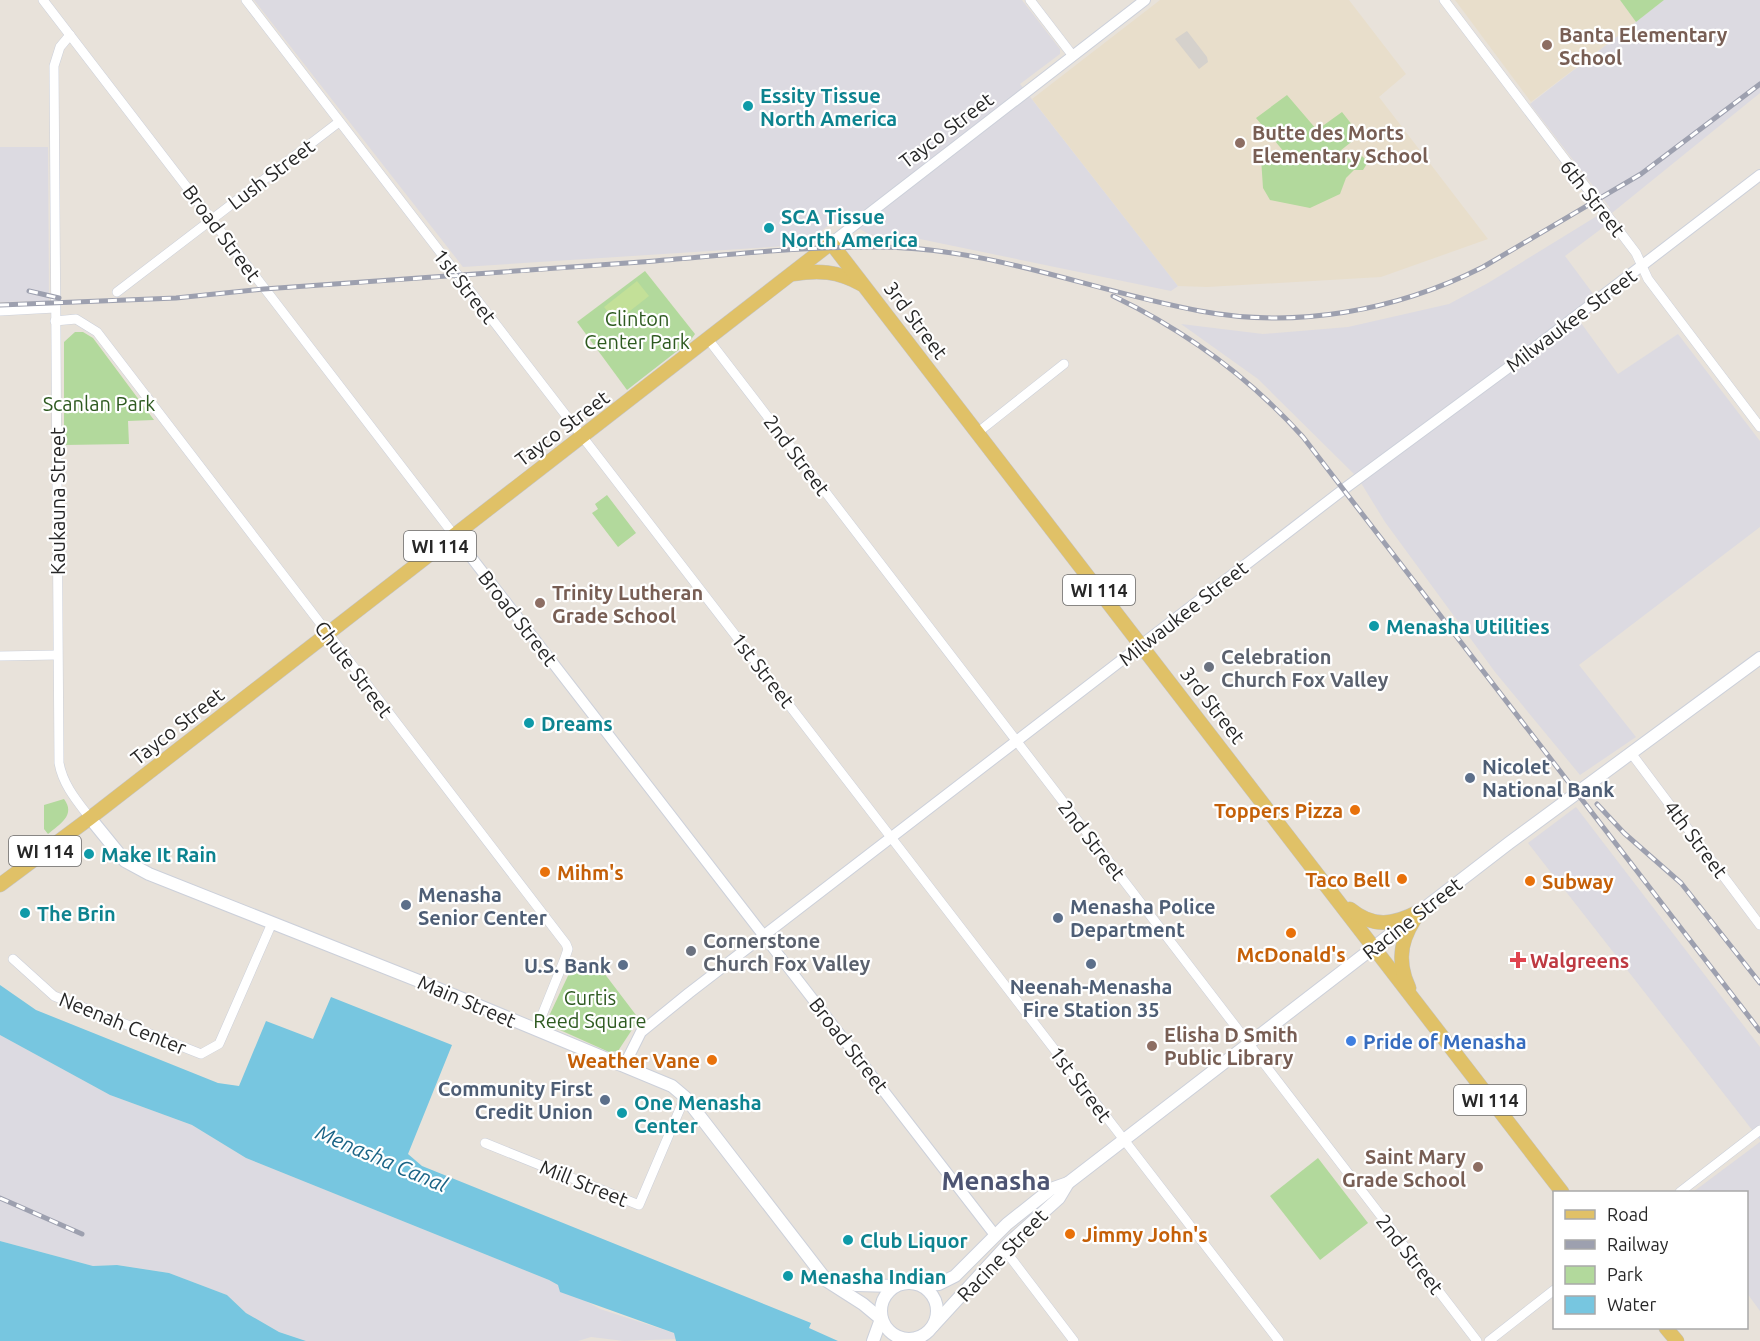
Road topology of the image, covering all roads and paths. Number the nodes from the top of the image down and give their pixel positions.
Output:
1 (43, 0) edge
2 (246, 0) edge
3 (1030, 0) edge
4 (1145, 0) edge
5 (1444, 0) edge
6 (70, 35) junction
7 (1073, 56) junction
8 (339, 122) junction
9 (1760, 176) edge
10 (212, 219) junction
11 (831, 243) junction
12 (1642, 266) junction
13 (791, 274) junction
14 (866, 287) junction
15 (117, 292) dead end
16 (55, 308) junction
17 (0, 311) edge
18 (55, 321) junction
19 (708, 339) junction
20 (1064, 364) dead end
21 (1760, 427) edge
22 (977, 433) junction
23 (582, 437) junction
24 (454, 536) junction
25 (327, 634) junction
26 (1142, 645) junction
27 (57, 654) junction
28 (0, 656) edge
29 (1760, 658) edge
30 (1017, 742) junction
31 (1631, 753) junction
32 (90, 818) junction
33 (892, 836) junction
34 (0, 885) edge
35 (1333, 893) junction
36 (1421, 910) junction
37 (272, 923) junction
38 (1760, 925) edge
39 (764, 935) junction
40 (1374, 948) junction
41 (13, 960) dead end
42 (1418, 1007) junction
43 (536, 1030) junction
44 (1249, 1045) junction
45 (624, 1066) junction
46 (685, 1097) junction
47 (1760, 1130) edge
48 (1123, 1140) junction
49 (485, 1143) dead end
50 (1068, 1183) junction
51 (1561, 1191) edge
52 (1681, 1191) edge
53 (995, 1235) junction
54 (1004, 1249) junction
55 (822, 1273) junction
56 (895, 1286) junction
57 (922, 1286) junction
58 (1553, 1291) edge
59 (881, 1319) junction
60 (933, 1326) junction
61 (1667, 1329) edge
62 (896, 1340) edge
63 (873, 1341) edge
64 (1074, 1341) edge
65 (1279, 1341) edge
66 (1477, 1341) edge
67 (1489, 1341) edge
68 (1677, 1341) edge

1 - 6 street, Broad Street
2 - 8 street, 1st Street
3 - 7 street
4 - 7 street, Tayco Street
5 - 12 street, 6th Street
6 - 10 street, Broad Street
6 - 16 street, Kaukauna Street
7 - 11 street, Tayco Street
8 - 10 street, Lush Street
8 - 23 street, 1st Street
9 - 12 street, Milwaukee Street
10 - 15 street, Lush Street
10 - 24 street, Broad Street
11 - 13 main road, Tayco Street / WI 114
11 - 14 main road, 3rd Street / WI 114
12 - 21 street, 6th Street
12 - 26 street, Milwaukee Street
13 - 14 main road
13 - 19 main road, Tayco Street / WI 114
14 - 22 main road, 3rd Street / WI 114
16 - 17 street
16 - 18 street, Kaukauna Street
18 - 25 street, Chute Street
18 - 27 street, Kaukauna Street
19 - 23 main road, Tayco Street / WI 114
19 - 30 street, 2nd Street
20 - 22 street
22 - 26 main road, 3rd Street / WI 114
23 - 24 main road, Tayco Street / WI 114
23 - 33 street, 1st Street
24 - 25 main road, Tayco Street / WI 114
24 - 39 street, Broad Street
25 - 32 main road, Tayco Street / WI 114
25 - 43 street, Chute Street
26 - 30 street, Milwaukee Street
26 - 35 main road, 3rd Street / WI 114
27 - 28 street
27 - 32 street, Kaukauna Street
29 - 31 main road, Racine Street
30 - 33 street, Milwaukee Street
30 - 44 street, 2nd Street
31 - 36 main road, Racine Street
31 - 38 street, 4th Street
32 - 34 main road, Tayco Street / WI 114
32 - 37 main road, Main Street
33 - 39 street, Milwaukee Street
33 - 48 street, 1st Street
35 - 36 main road
35 - 40 main road, 3rd Street / WI 114
36 - 40 main road, Racine Street
36 - 42 main road
37 - 41 street, Neenah Center
37 - 43 main road, Main Street
39 - 45 street, Milwaukee Street
39 - 53 street, Broad Street
40 - 42 main road, 3rd Street / WI 114
40 - 44 main road, Racine Street
42 - 51 main road, 3rd Street / WI 114
43 - 45 main road, Main Street
44 - 48 main road, Racine Street
44 - 66 street, 2nd Street
45 - 46 main road, Main Street
46 - 49 street, Mill Street
46 - 55 main road, Main Street
47 - 52 street
48 - 50 main road, Racine Street
48 - 65 street, 1st Street
50 - 53 main road, Racine Street
50 - 54 main road, Racine Street
53 - 57 main road, Racine Street
54 - 60 main road, Racine Street
54 - 64 street
55 - 56 main road
55 - 59 main road, Main Street
56 - 57 main road
56 - 59 main road
57 - 60 main road
58 - 67 street
59 - 62 main road
59 - 63 main road
60 - 62 main road
61 - 68 main road

